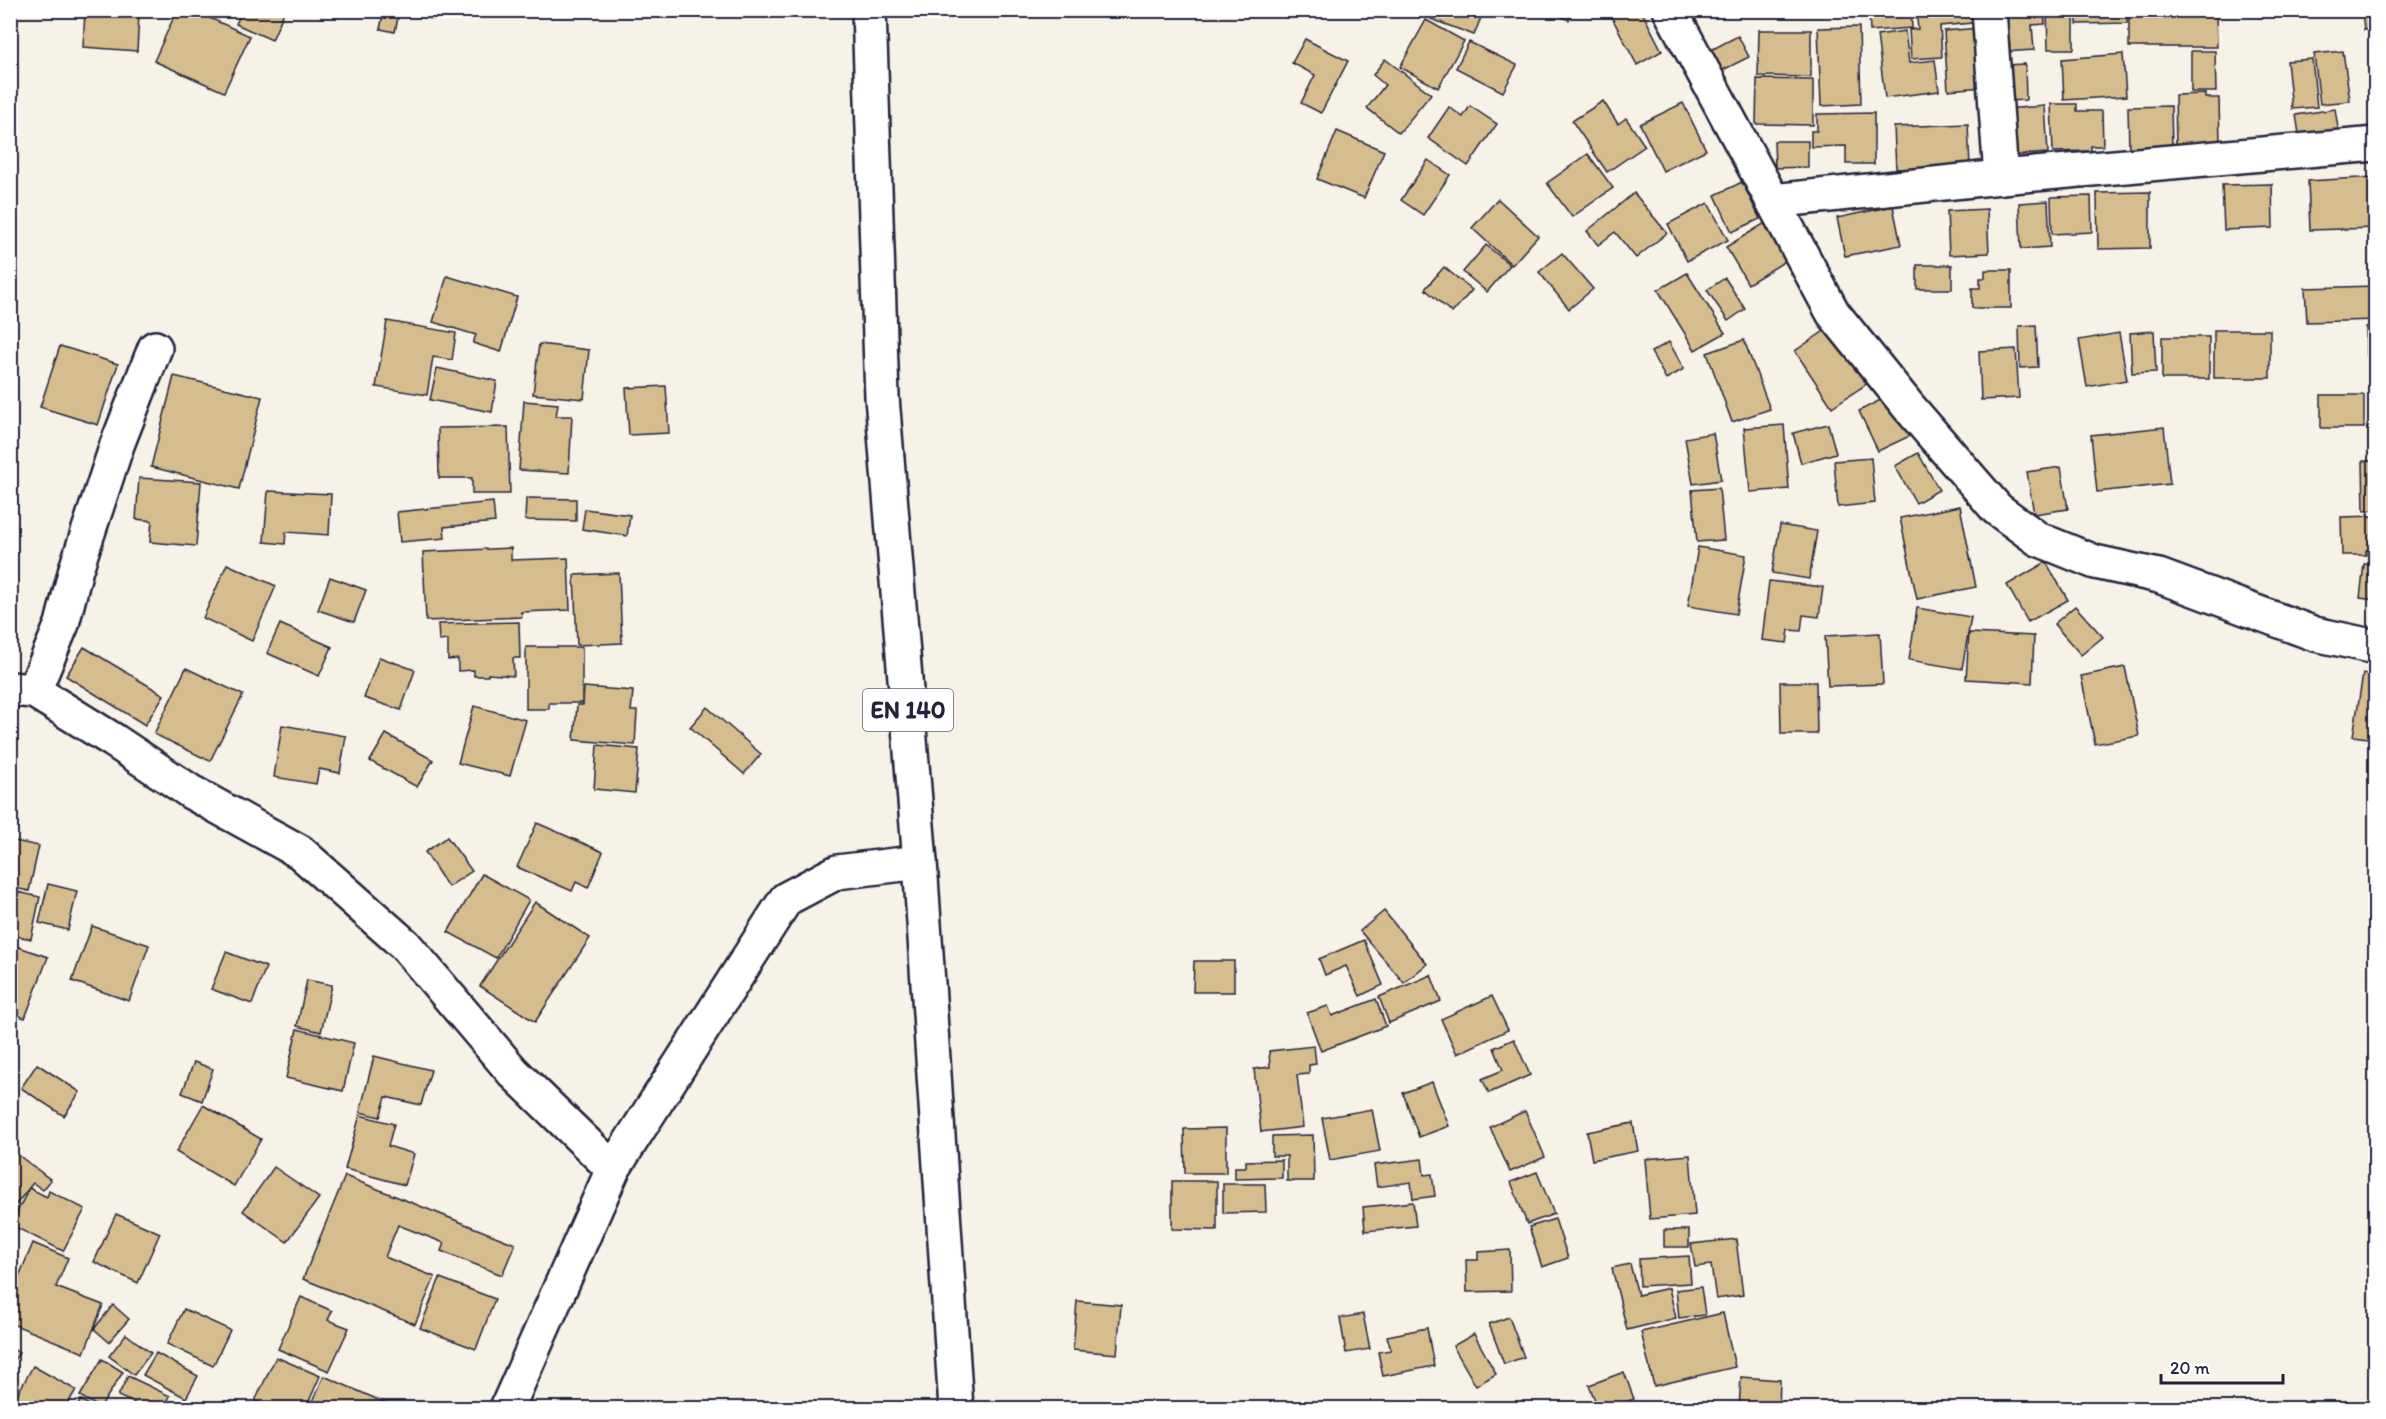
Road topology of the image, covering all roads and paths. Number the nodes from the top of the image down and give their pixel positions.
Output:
1 (869, 10) edge
2 (1670, 10) edge
3 (1989, 10) edge
4 (2376, 144) edge
5 (2001, 177) junction
6 (1772, 201) junction
7 (155, 348) dead end
8 (2376, 646) edge
9 (22, 690) edge
10 (920, 862) junction
11 (613, 1169) junction
12 (507, 1408) edge
13 (956, 1408) edge

1 - 10 street, EN 140
2 - 6 street
3 - 5 street
4 - 5 street
5 - 6 street
6 - 8 street
7 - 9 street
9 - 11 street
10 - 11 street
10 - 13 street, EN 140
11 - 12 street

